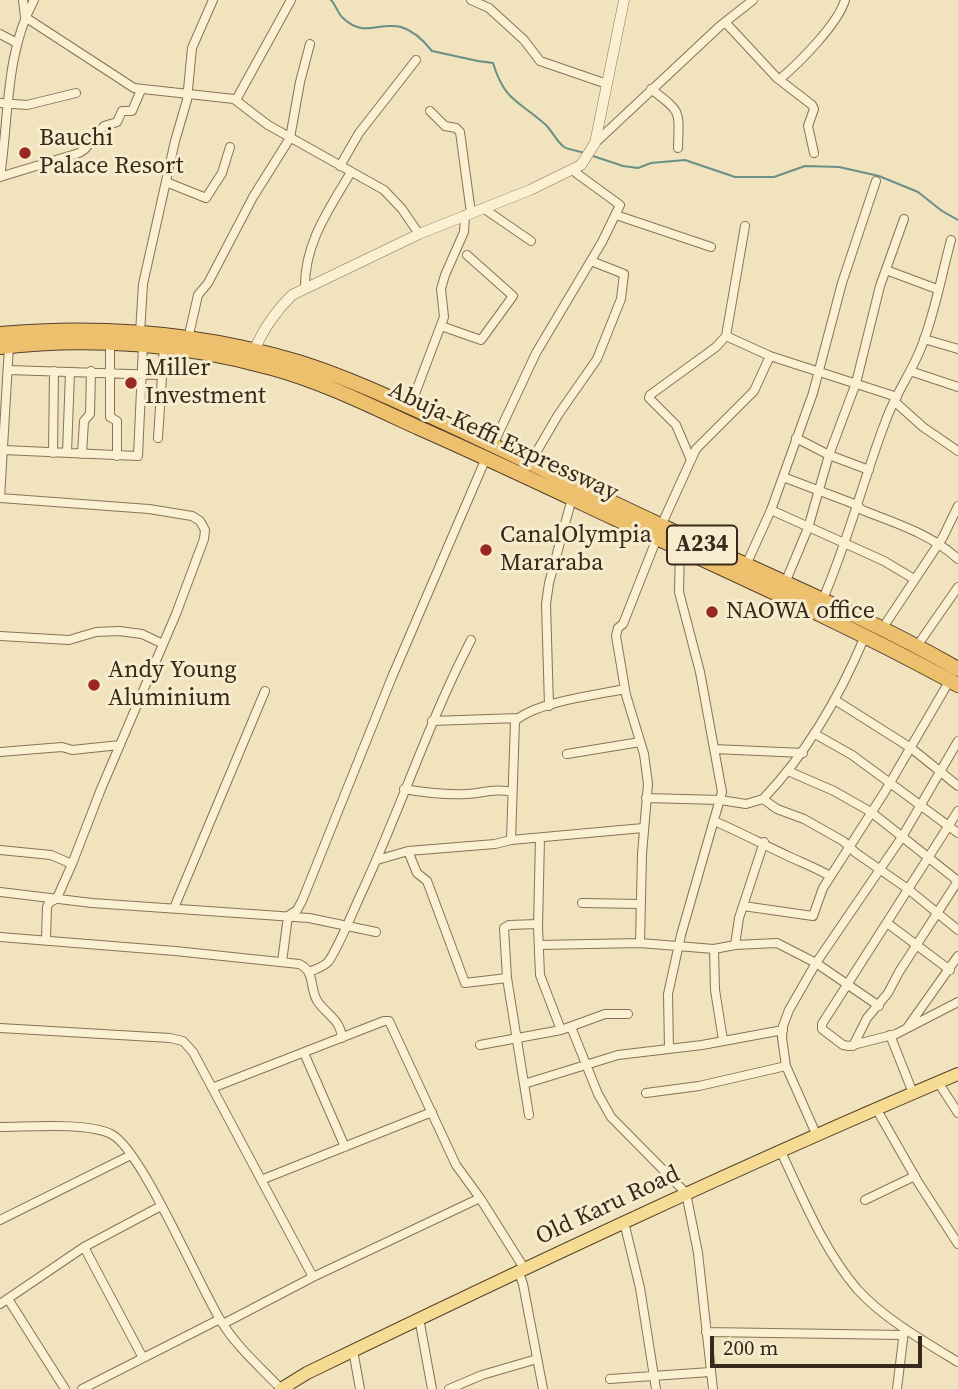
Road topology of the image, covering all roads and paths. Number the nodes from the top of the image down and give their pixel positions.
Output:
1 (23, 0) edge
2 (34, 0) edge
3 (213, 0) edge
4 (291, 0) edge
5 (471, 0) edge
6 (624, 0) edge
7 (753, 0) edge
8 (845, 0) edge
9 (25, 17) junction
10 (725, 22) junction
11 (0, 34) edge
12 (17, 43) junction
13 (310, 44) dead end
14 (416, 60) dead end
15 (780, 79) junction
16 (607, 84) junction
17 (651, 89) junction
18 (141, 90) junction
19 (76, 93) dead end
20 (188, 94) junction
21 (236, 100) junction
22 (5, 104) edge
23 (430, 111) dead end
24 (290, 138) junction
25 (595, 143) junction
26 (230, 147) dead end
27 (678, 148) dead end
28 (814, 153) dead end
29 (340, 166) junction
30 (572, 170) junction
31 (351, 172) junction
32 (0, 177) edge
33 (876, 181) dead end
34 (166, 182) junction
35 (483, 208) junction
36 (468, 214) junction
37 (616, 215) junction
38 (904, 219) dead end
39 (745, 226) dead end
40 (419, 234) junction
41 (951, 240) dead end
42 (531, 241) dead end
43 (711, 247) dead end
44 (467, 255) dead end
45 (591, 261) junction
46 (886, 270) junction
47 (305, 288) junction
48 (937, 289) junction
49 (441, 326) junction
50 (726, 336) junction
51 (120, 339) junction
52 (188, 339) junction
53 (924, 339) junction
54 (3, 343) edge
55 (164, 346) junction
56 (958, 349) edge
57 (254, 351) junction
58 (770, 356) junction
59 (8, 370) junction
60 (819, 371) junction
61 (910, 371) junction
62 (54, 372) junction
63 (70, 372) junction
64 (91, 372) junction
65 (110, 372) junction
66 (142, 374) junction
67 (160, 375) junction
68 (856, 383) junction
69 (958, 387) edge
70 (896, 399) junction
71 (410, 407) junction
72 (158, 438) dead end
73 (796, 438) junction
74 (3, 450) junction
75 (958, 451) edge
76 (490, 452) junction
77 (53, 453) junction
78 (67, 453) junction
79 (82, 454) junction
80 (829, 455) junction
81 (117, 456) junction
82 (691, 460) junction
83 (530, 463) junction
84 (869, 470) junction
85 (783, 477) junction
86 (819, 489) junction
87 (0, 498) edge
88 (572, 498) junction
89 (857, 505) junction
90 (958, 506) edge
91 (771, 510) junction
92 (808, 528) junction
93 (659, 532) junction
94 (939, 543) junction
95 (845, 544) junction
96 (680, 549) junction
97 (958, 559) edge
98 (747, 565) junction
99 (914, 579) junction
100 (785, 583) junction
101 (958, 587) edge
102 (822, 601) junction
103 (882, 629) junction
104 (0, 636) edge
105 (865, 636) junction
106 (471, 640) dead end
107 (163, 644) junction
108 (917, 646) junction
109 (956, 673) edge
110 (625, 689) junction
111 (265, 691) dead end
112 (835, 700) junction
113 (549, 706) junction
114 (518, 718) junction
115 (432, 721) junction
116 (815, 734) junction
117 (640, 742) junction
118 (958, 742) edge
119 (120, 745) junction
120 (911, 748) junction
121 (714, 749) junction
122 (0, 752) edge
123 (803, 753) junction
124 (567, 754) dead end
125 (788, 771) junction
126 (939, 772) junction
127 (891, 782) junction
128 (958, 786) edge
129 (404, 789) junction
130 (512, 792) junction
131 (646, 798) junction
132 (763, 799) junction
133 (720, 800) junction
134 (920, 805) junction
135 (958, 811) edge
136 (871, 812) junction
137 (714, 821) junction
138 (950, 827) junction
139 (643, 828) junction
140 (958, 833) edge
141 (902, 836) junction
142 (540, 838) junction
143 (511, 840) junction
144 (764, 842) junction
145 (848, 846) junction
146 (0, 850) edge
147 (408, 851) junction
148 (928, 857) junction
149 (377, 860) junction
150 (72, 864) junction
151 (878, 870) junction
152 (830, 876) junction
153 (958, 881) edge
154 (908, 889) junction
155 (0, 892) edge
156 (57, 898) junction
157 (582, 903) dead end
158 (641, 904) junction
159 (743, 906) junction
160 (174, 908) junction
161 (937, 912) junction
162 (288, 916) junction
163 (887, 923) junction
164 (346, 925) junction
165 (538, 925) junction
166 (958, 930) edge
167 (376, 932) dead end
168 (0, 937) edge
169 (46, 939) junction
170 (640, 943) junction
171 (735, 945) junction
172 (916, 945) junction
173 (539, 946) junction
174 (678, 948) junction
175 (714, 949) junction
176 (958, 956) edge
177 (282, 962) junction
178 (816, 963) junction
179 (950, 970) junction
180 (309, 972) junction
181 (507, 978) junction
182 (847, 985) junction
183 (958, 1002) edge
184 (879, 1006) junction
185 (628, 1014) dead end
186 (571, 1027) junction
187 (0, 1028) edge
188 (907, 1028) junction
189 (561, 1030) junction
190 (783, 1030) junction
191 (890, 1035) junction
192 (342, 1038) junction
193 (516, 1040) junction
194 (723, 1040) junction
195 (480, 1045) dead end
196 (853, 1045) junction
197 (669, 1049) junction
198 (304, 1053) junction
199 (586, 1066) junction
200 (786, 1066) junction
201 (958, 1073) edge
202 (938, 1082) junction
203 (524, 1084) junction
204 (212, 1088) junction
205 (646, 1093) dead end
206 (913, 1093) junction
207 (877, 1110) junction
208 (432, 1112) junction
209 (958, 1113) edge
210 (529, 1115) dead end
211 (0, 1127) edge
212 (817, 1136) junction
213 (345, 1147) junction
214 (781, 1152) junction
215 (131, 1155) junction
216 (915, 1175) junction
217 (261, 1180) junction
218 (686, 1193) junction
219 (480, 1198) junction
220 (865, 1200) dead end
221 (161, 1206) junction
222 (0, 1220) edge
223 (624, 1222) junction
224 (958, 1244) edge
225 (85, 1247) junction
226 (521, 1269) junction
227 (313, 1277) junction
228 (4, 1302) edge
229 (419, 1318) junction
230 (221, 1322) junction
231 (904, 1331) junction
232 (706, 1332) junction
233 (354, 1350) junction
234 (143, 1358) junction
235 (537, 1359) junction
236 (958, 1362) edge
237 (710, 1372) junction
238 (654, 1375) junction
239 (610, 1379) dead end
240 (65, 1389) edge
241 (82, 1389) edge
242 (281, 1389) edge
243 (360, 1389) edge
244 (432, 1389) edge
245 (449, 1389) edge
246 (543, 1389) edge
247 (656, 1389) edge
248 (713, 1389) edge
249 (897, 1389) edge

1 - 9 street
2 - 9 street
3 - 20 street
4 - 21 street
5 - 16 street
6 - 16 street
7 - 10 street
8 - 15 street
9 - 12 street
9 - 18 street
10 - 15 street
10 - 17 street
11 - 12 street
12 - 22 street
13 - 24 street
14 - 29 street
15 - 28 street
16 - 25 street
17 - 25 street
17 - 27 street
18 - 20 street
18 - 32 street
19 - 22 street
20 - 21 street
20 - 34 street
21 - 24 street
22 - 32 street
23 - 36 street
24 - 29 street
24 - 52 street
25 - 30 street
26 - 34 street
29 - 31 street
30 - 35 street
30 - 37 street
31 - 40 street
31 - 47 street
33 - 60 street
34 - 51 street
35 - 36 street
35 - 42 street
36 - 40 street
36 - 49 street
37 - 43 street
37 - 45 street
38 - 46 street
39 - 50 street
40 - 47 street
41 - 48 street
44 - 49 street
45 - 76 street
45 - 83 street
46 - 48 street
46 - 68 street
47 - 57 street
48 - 53 street
49 - 71 street
50 - 58 street
50 - 82 street
51 - 52 highway, Abuja-Keffi Expressway / A234
51 - 54 highway, Abuja-Keffi Expressway / A234
51 - 55 highway, Abuja-Keffi Expressway / A234
51 - 65 street
51 - 66 street
52 - 57 highway, Abuja-Keffi Expressway / A234
53 - 56 street
53 - 61 street
54 - 59 street
55 - 67 street
55 - 76 highway, Abuja-Keffi Expressway / A234
57 - 71 highway, Abuja-Keffi Expressway / A234
58 - 60 street
58 - 82 street
59 - 62 street
59 - 74 street
60 - 68 street
60 - 73 street
61 - 69 street
61 - 70 street
62 - 63 street
62 - 77 street
63 - 64 street
63 - 78 street
64 - 65 street
64 - 79 street
65 - 66 street
65 - 81 street
66 - 67 street
66 - 81 street
67 - 72 street
68 - 70 street
68 - 80 street
70 - 75 street
70 - 84 street
71 - 76 highway, Abuja-Keffi Expressway / A234
73 - 80 street
73 - 85 street
74 - 77 street
74 - 87 street
76 - 83 highway, Abuja-Keffi Expressway / A234
76 - 88 highway, Abuja-Keffi Expressway / A234
76 - 162 street
77 - 78 street
78 - 79 street
79 - 81 street
80 - 84 street
80 - 86 street
82 - 93 street
83 - 93 highway, Abuja-Keffi Expressway / A234
84 - 89 street
85 - 86 street
85 - 91 street
86 - 89 street
86 - 92 street
87 - 107 street
88 - 93 highway, Abuja-Keffi Expressway / A234
88 - 113 street
89 - 94 street
89 - 95 street
90 - 94 street
91 - 92 street
91 - 98 street
92 - 95 street
92 - 100 street
93 - 96 highway, Abuja-Keffi Expressway / A234
93 - 98 highway, Abuja-Keffi Expressway / A234
93 - 110 street
94 - 97 street
94 - 99 street
95 - 99 street
95 - 102 street
96 - 105 highway, Abuja-Keffi Expressway / A234
96 - 121 street
98 - 100 highway, Abuja-Keffi Expressway / A234
99 - 103 street
100 - 102 highway, Abuja-Keffi Expressway / A234
101 - 108 street
102 - 103 highway, Abuja-Keffi Expressway / A234
103 - 108 highway, Abuja-Keffi Expressway / A234
104 - 107 street
105 - 109 highway, Abuja-Keffi Expressway / A234
105 - 112 street
106 - 115 street
107 - 119 street
108 - 109 highway, Abuja-Keffi Expressway / A234
109 - 120 street
110 - 113 street
110 - 117 street
111 - 160 street
112 - 116 street
112 - 120 street
113 - 114 street
114 - 115 street
114 - 130 street
115 - 129 street
116 - 123 street
116 - 127 street
117 - 124 street
117 - 131 street
118 - 126 street
119 - 122 street
119 - 150 street
120 - 126 street
120 - 127 street
121 - 123 street
121 - 133 street
123 - 125 street
125 - 132 street
125 - 136 street
126 - 128 street
126 - 134 street
127 - 134 street
127 - 136 street
129 - 130 street
129 - 149 street
130 - 143 street
131 - 133 street
131 - 139 street
132 - 133 street
132 - 145 street
133 - 137 street
134 - 138 street
134 - 141 street
135 - 138 street
136 - 141 street
136 - 145 street
137 - 144 street
137 - 174 street
138 - 140 street
138 - 148 street
139 - 142 street
139 - 158 street
141 - 148 street
141 - 151 street
142 - 143 street
142 - 165 street
143 - 147 street
144 - 152 street
144 - 159 street
145 - 151 street
145 - 152 street
146 - 150 street
147 - 149 street
147 - 181 street
148 - 153 street
148 - 154 street
149 - 164 street
150 - 156 street
151 - 154 street
151 - 178 street
152 - 159 street
153 - 161 street
154 - 161 street
154 - 163 street
155 - 156 street
156 - 160 street
156 - 169 street
157 - 158 street
158 - 170 street
159 - 171 street
160 - 162 street
161 - 166 street
161 - 172 street
162 - 164 street
162 - 177 street
163 - 172 street
163 - 182 street
164 - 167 street
164 - 180 street
165 - 173 street
165 - 181 street
168 - 169 street
169 - 177 street
170 - 173 street
170 - 174 street
171 - 175 street
171 - 178 street
172 - 179 street
172 - 184 street
173 - 189 street
174 - 175 street
174 - 197 street
175 - 194 street
176 - 179 street
177 - 180 street
178 - 182 street
178 - 190 street
179 - 188 street
180 - 192 street
181 - 193 street
182 - 184 street
182 - 196 street
183 - 188 street
184 - 196 street
185 - 186 street
186 - 189 street
186 - 199 street
187 - 204 street
188 - 191 street
189 - 193 street
190 - 194 street
190 - 200 street
191 - 196 street
191 - 206 street
192 - 198 street
192 - 208 street
193 - 195 street
193 - 203 street
194 - 197 street
197 - 199 street
198 - 204 street
198 - 213 street
199 - 203 street
199 - 218 street
200 - 205 street
200 - 212 street
201 - 202 main road, Old Karu Road
202 - 206 main road, Old Karu Road
202 - 209 street
203 - 210 street
204 - 217 street
206 - 207 main road, Old Karu Road
207 - 212 main road, Old Karu Road
207 - 216 street
208 - 213 street
208 - 219 street
211 - 215 street
212 - 214 main road, Old Karu Road
213 - 217 street
214 - 218 main road, Old Karu Road
214 - 231 street
215 - 221 street
215 - 222 street
216 - 220 street
216 - 224 street
217 - 227 street
218 - 223 main road, Old Karu Road
218 - 232 street
219 - 226 street
219 - 227 street
221 - 225 street
221 - 230 street
223 - 226 main road, Old Karu Road
223 - 238 street
225 - 228 street
225 - 234 street
226 - 229 main road, Old Karu Road
226 - 235 street
227 - 230 street
228 - 240 street
229 - 233 main road, Old Karu Road
229 - 244 street
230 - 234 street
230 - 242 street
231 - 232 street
231 - 236 street
231 - 249 street
232 - 237 street
233 - 242 main road, Old Karu Road
233 - 243 street
234 - 241 street
235 - 245 street
235 - 246 street
237 - 238 street
237 - 248 street
238 - 239 street
238 - 247 street

